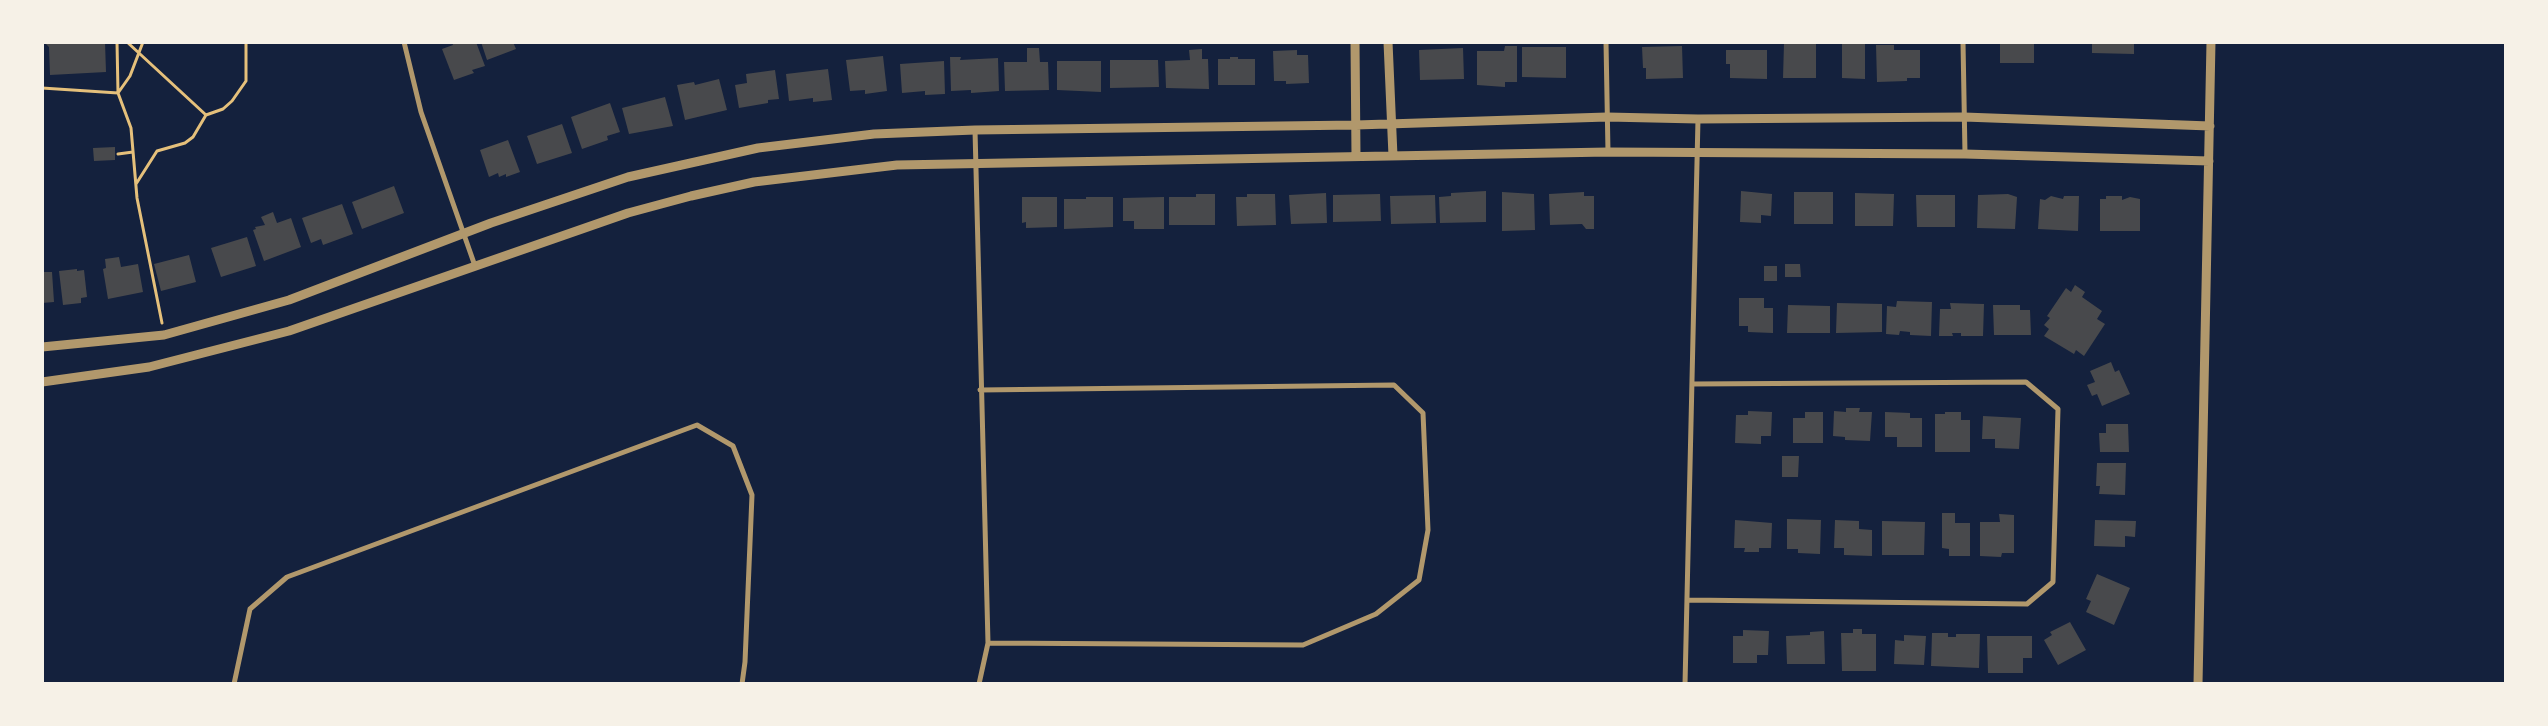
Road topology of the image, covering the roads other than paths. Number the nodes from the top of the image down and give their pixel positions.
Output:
1 (404, 42) edge
2 (1355, 42) edge
3 (1388, 42) edge
4 (1606, 42) edge
5 (1962, 42) edge
6 (2211, 42) edge
7 (1608, 117) junction
8 (1964, 117) junction
9 (1698, 119) junction
10 (1392, 124) junction
11 (1356, 125) junction
12 (2210, 126) junction
13 (975, 130) junction
14 (1608, 152) junction
15 (1698, 154) junction
16 (1965, 154) junction
17 (1356, 156) junction
18 (1393, 156) junction
19 (2209, 161) junction
20 (976, 162) junction
21 (463, 234) junction
22 (475, 266) junction
23 (42, 347) edge
24 (42, 382) edge
25 (1692, 384) junction
26 (980, 390) junction
27 (1688, 600) junction
28 (988, 643) junction
29 (234, 684) edge
30 (742, 684) edge
31 (980, 684) edge
32 (1685, 684) edge
33 (2198, 684) edge

1 - 21 street
2 - 11 street
3 - 10 street
4 - 7 street
5 - 8 street
6 - 12 street
7 - 9 street
7 - 10 street
7 - 14 street
8 - 9 street
8 - 12 street
8 - 16 street
9 - 15 street
10 - 11 street
10 - 18 street
11 - 13 street
11 - 17 street
12 - 19 street
13 - 20 street
13 - 21 street
14 - 15 street
14 - 18 street
15 - 16 street
15 - 25 street
16 - 19 street
17 - 18 street
17 - 20 street
19 - 33 street
20 - 22 street
20 - 26 street
21 - 22 street
21 - 23 street
22 - 24 street
25 - 27 street
25 - 27 street
26 - 28 street
26 - 28 street
27 - 32 street
28 - 31 street
29 - 30 street

